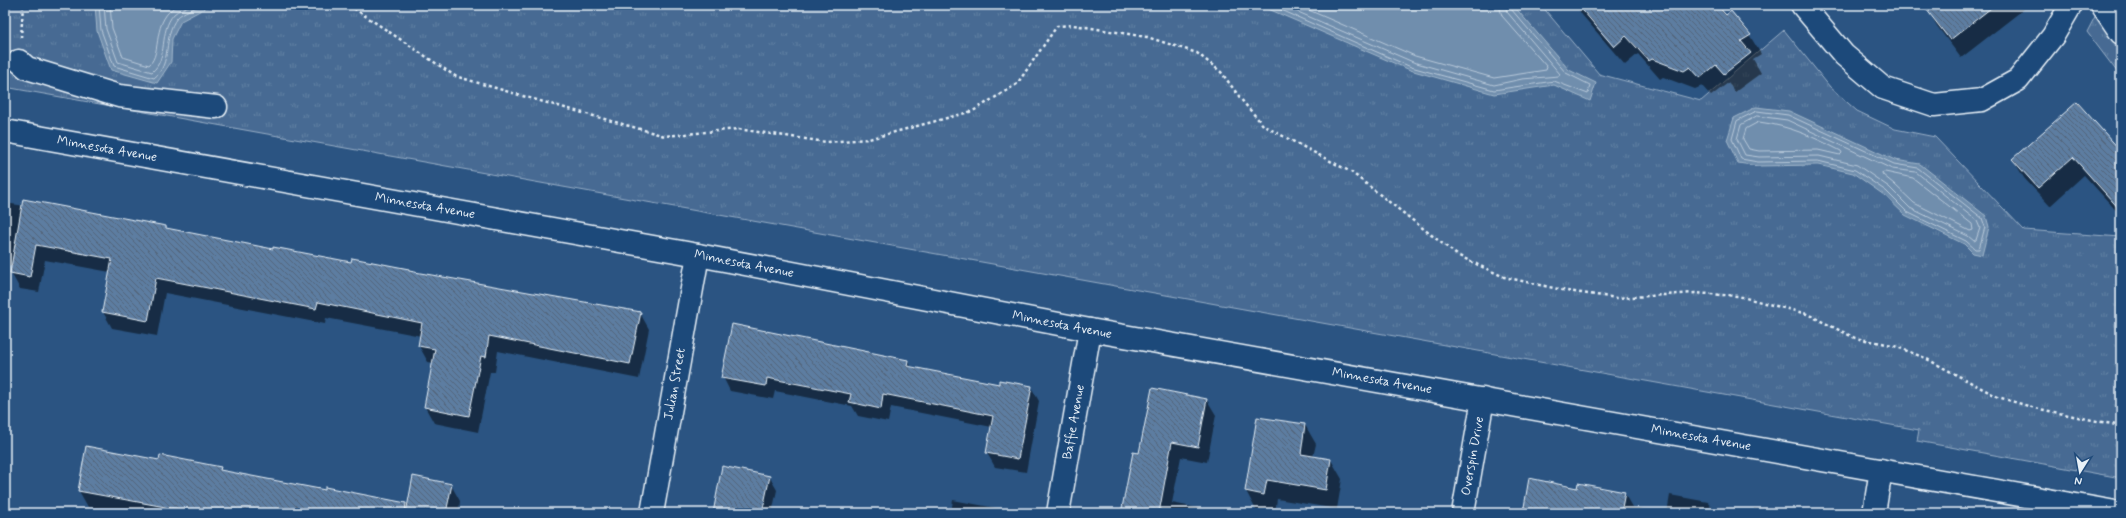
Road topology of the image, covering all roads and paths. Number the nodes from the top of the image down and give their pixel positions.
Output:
1 (349, 5) edge
2 (1802, 5) edge
3 (2071, 5) edge
4 (2102, 5) edge
5 (2121, 33) edge
6 (19, 61) dead end
7 (216, 106) dead end
8 (5, 131) edge
9 (698, 255) junction
10 (1090, 330) junction
11 (1483, 399) junction
12 (2121, 426) edge
13 (1881, 470) junction
14 (652, 513) edge
15 (1058, 513) edge
16 (1463, 513) edge
17 (1874, 513) edge
18 (2121, 513) edge

1 - 12 path
2 - 3 street
4 - 5 street
6 - 7 street
8 - 9 street, Minnesota Avenue
9 - 10 street, Minnesota Avenue
9 - 14 street, Julian Street
10 - 11 street, Minnesota Avenue
10 - 15 street, Baffie Avenue
11 - 13 street, Minnesota Avenue
11 - 16 street, Overspin Drive
13 - 17 street
13 - 18 street, Minnesota Avenue

